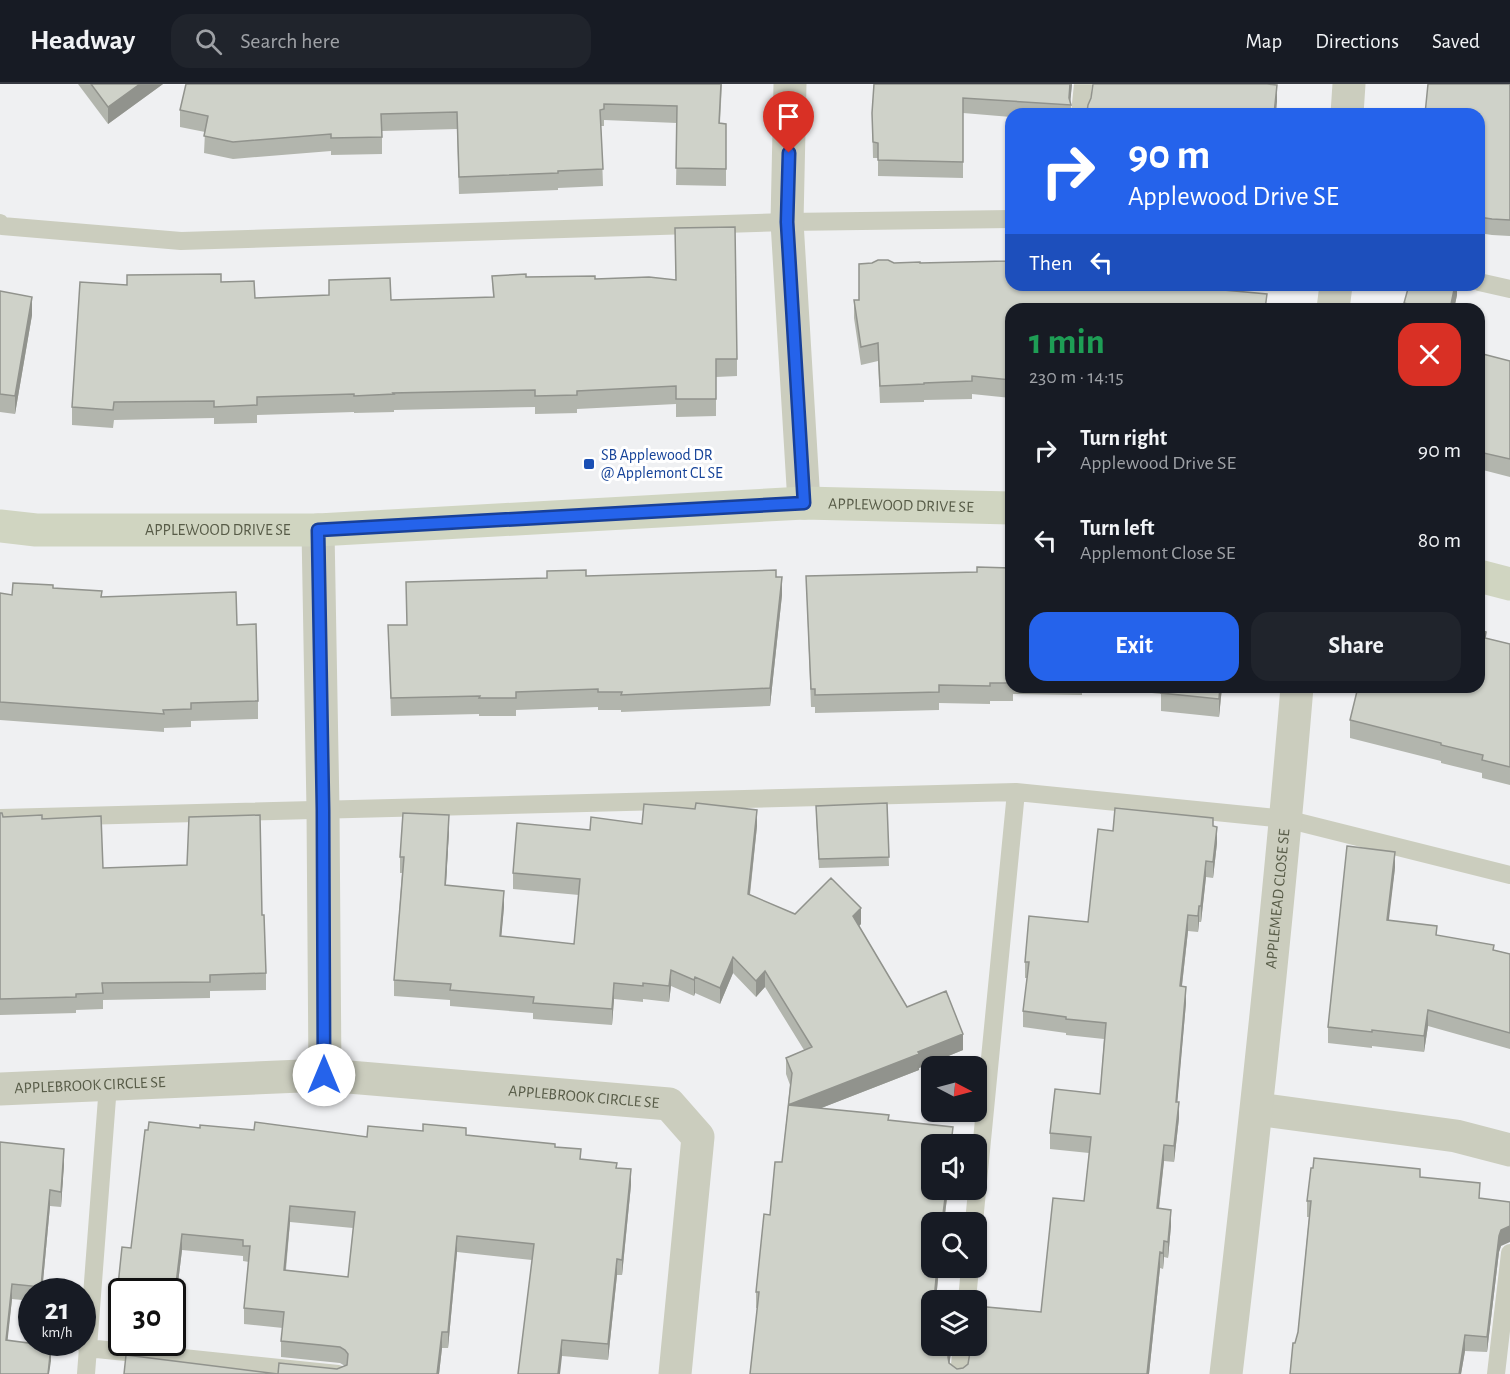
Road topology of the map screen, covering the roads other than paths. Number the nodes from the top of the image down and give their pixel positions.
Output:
1 (790, 84) edge
2 (1083, 84) edge
3 (1349, 84) edge
4 (1081, 108) edge
5 (1347, 108) edge
6 (1005, 219) edge
7 (0, 222) edge
8 (787, 222) junction
9 (1485, 283) edge
10 (1510, 289) edge
11 (804, 503) junction
12 (1005, 508) edge
13 (0, 526) edge
14 (318, 530) junction
15 (1485, 578) edge
16 (1510, 584) edge
17 (1296, 693) edge
18 (1016, 792) junction
19 (323, 810) junction
20 (0, 818) edge
21 (1286, 819) junction
22 (1510, 875) edge
23 (324, 1075) junction
24 (108, 1085) junction
25 (0, 1089) edge
26 (1257, 1109) junction
27 (1510, 1150) edge
28 (975, 1212) edge
29 (1510, 1253) edge
30 (93, 1278) edge
31 (96, 1349) edge
32 (87, 1356) edge
33 (961, 1356) edge
34 (86, 1374) edge
35 (338, 1374) edge
36 (675, 1374) edge
37 (959, 1374) edge
38 (1226, 1374) edge
39 (1496, 1374) edge

1 - 8 street
2 - 4 lane
3 - 5 street
6 - 8 lane
7 - 8 lane
8 - 11 street
9 - 10 lane
11 - 12 street, APPLEWOOD DRIVE SE
11 - 14 street, APPLEWOOD DRIVE SE
13 - 14 street, APPLEWOOD DRIVE SE
14 - 19 street
15 - 16 street
17 - 21 street, APPLEMEAD CLOSE SE
18 - 19 lane
18 - 21 lane
18 - 28 lane
19 - 20 lane
19 - 23 street
21 - 22 lane
21 - 26 street, APPLEMEAD CLOSE SE
23 - 24 street, APPLEBROOK CIRCLE SE
23 - 36 street, APPLEBROOK CIRCLE SE
24 - 25 street, APPLEBROOK CIRCLE SE
24 - 30 lane
26 - 27 street
26 - 38 street, APPLEMEAD CLOSE SE
29 - 39 lane
31 - 35 lane
32 - 34 lane
33 - 37 lane

